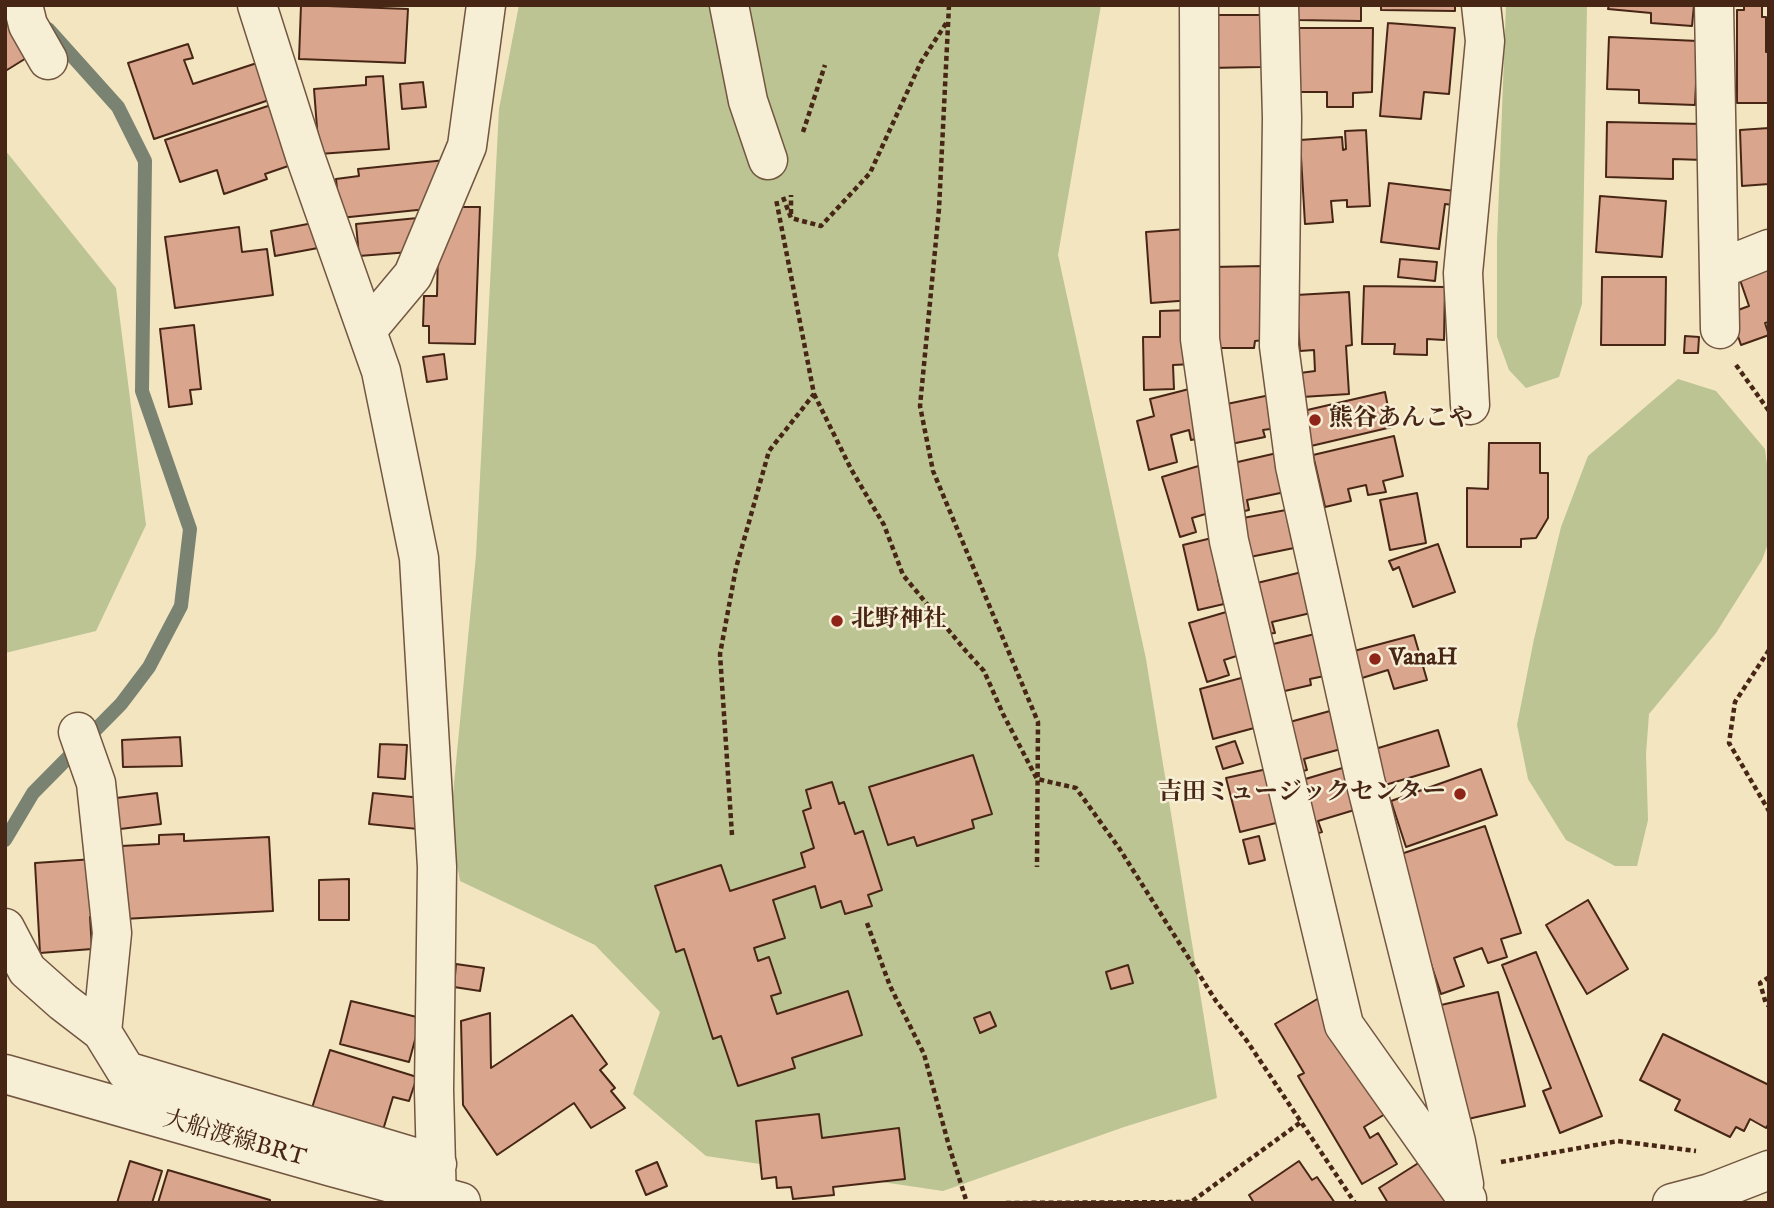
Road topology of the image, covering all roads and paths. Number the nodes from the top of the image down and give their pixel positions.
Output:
1 (23, 5) edge
2 (257, 5) edge
3 (486, 5) edge
4 (729, 5) edge
5 (949, 5) edge
6 (1199, 5) edge
7 (1279, 5) edge
8 (1481, 5) edge
9 (1714, 5) edge
10 (949, 20) junction
11 (48, 60) dead end
12 (768, 160) junction
13 (1769, 249) edge
14 (1719, 269) junction
15 (366, 330) junction
16 (1720, 330) joint
17 (814, 394) junction
18 (1470, 405) dead end
19 (1769, 411) edge
20 (1769, 650) edge
21 (78, 732) dead end
22 (1037, 779) junction
23 (1769, 811) edge
24 (732, 835) dead end
25 (1038, 867) dead end
26 (867, 923) dead end
27 (5, 928) edge
28 (1769, 977) edge
29 (1769, 1006) edge
30 (102, 1032) junction
31 (5, 1074) edge
32 (1301, 1122) junction
33 (1700, 1152) dead end
34 (1769, 1170) edge
35 (1466, 1190) edge
36 (444, 1191) edge
37 (967, 1203) edge
38 (1006, 1203) edge
39 (1355, 1203) edge
40 (1672, 1203) edge

1 - 11 street
2 - 15 street
3 - 15 street
4 - 12 street
5 - 10 path
6 - 35 street
7 - 35 street
8 - 18 street
9 - 14 street
10 - 12 path
10 - 22 path
12 - 17 path
13 - 14 street
14 - 16 street
15 - 36 street
16 - 19 path
17 - 22 path
17 - 24 path
20 - 23 path
21 - 30 street
22 - 25 path
22 - 32 path
26 - 37 path
27 - 30 street
28 - 29 path
30 - 36 street
31 - 36 street, 大船渡線BRT
32 - 38 path
32 - 39 path
33 - 35 path
34 - 40 street

